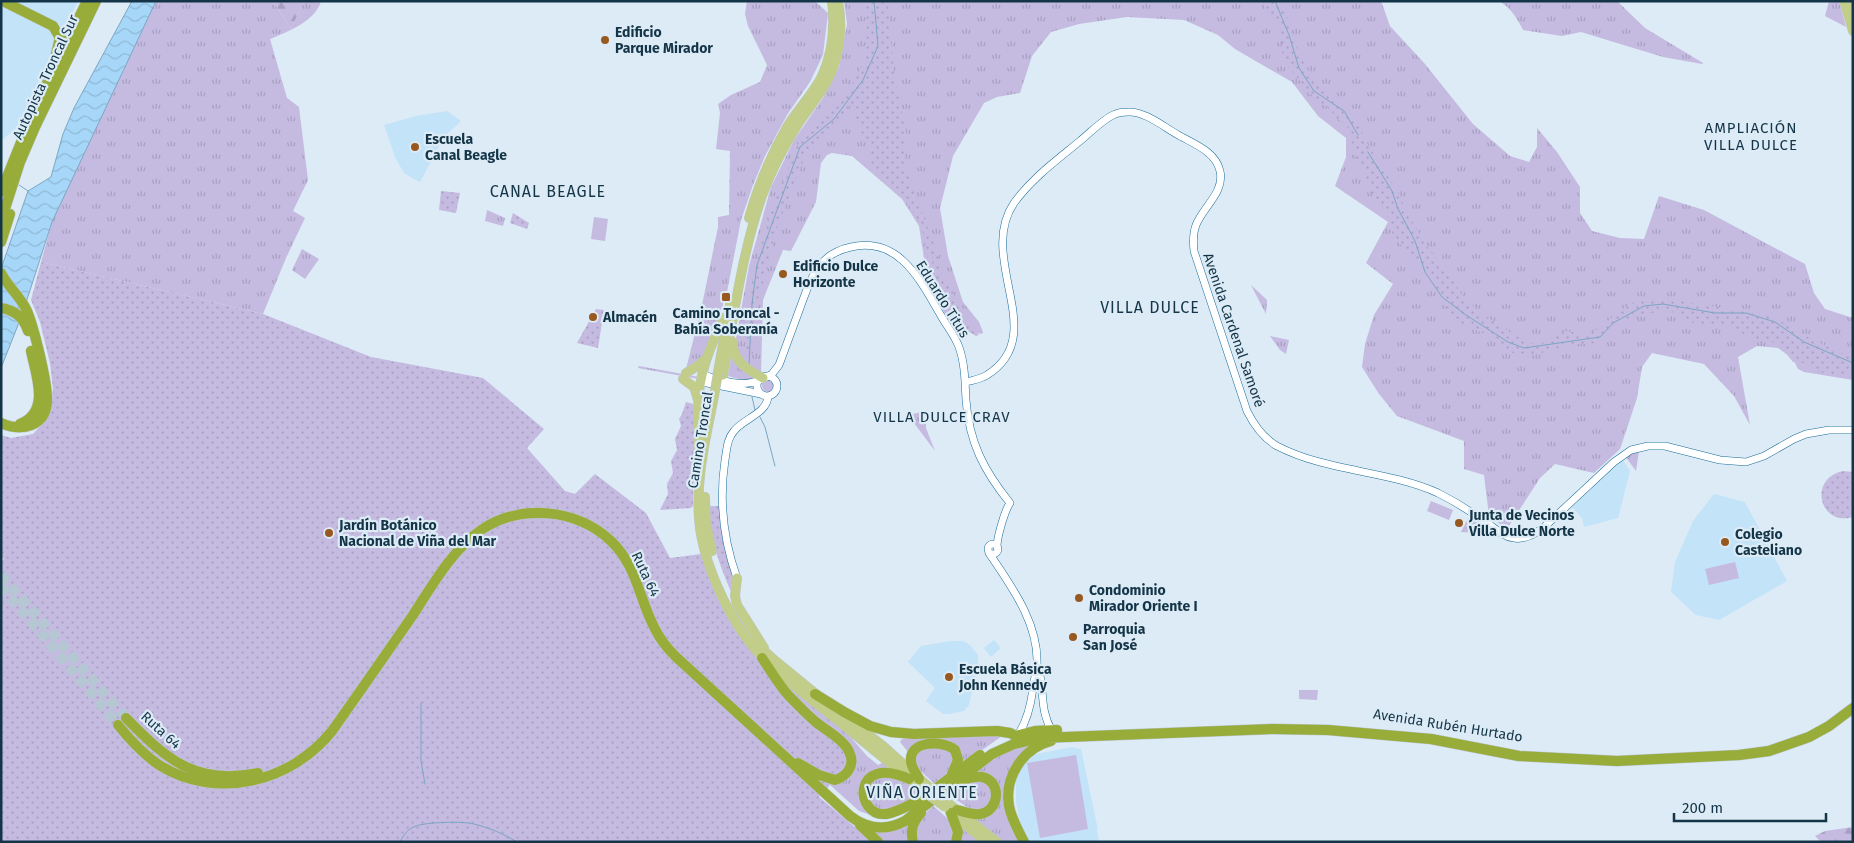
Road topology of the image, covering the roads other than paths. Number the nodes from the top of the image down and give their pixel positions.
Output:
1 (3, 1) edge
2 (87, 1) edge
3 (96, 1) edge
4 (832, 1) edge
5 (838, 1) edge
6 (1844, 1) edge
7 (1853, 31) edge
8 (53, 70) junction
9 (19, 163) junction
10 (9, 186) edge
11 (1, 192) edge
12 (1, 221) edge
13 (1, 242) edge
14 (1, 273) edge
15 (739, 288) junction
16 (730, 304) junction
17 (1, 308) edge
18 (706, 359) junction
19 (779, 365) junction
20 (721, 374) junction
21 (702, 378) junction
22 (763, 378) junction
23 (966, 382) junction
24 (776, 383) junction
25 (765, 395) junction
26 (717, 396) junction
27 (698, 406) junction
28 (4, 424) edge
29 (1853, 430) edge
30 (699, 498) junction
31 (737, 578) joint
32 (767, 658) junction
33 (1037, 664) junction
34 (1033, 686) junction
35 (1042, 687) junction
36 (815, 694) junction
37 (1853, 700) edge
38 (1853, 708) edge
39 (126, 718) tunnel mouth
40 (118, 725) tunnel mouth
41 (1052, 731) junction
42 (1017, 736) junction
43 (1068, 737) junction
44 (798, 762) junction
45 (914, 779) junction
46 (953, 780) junction
47 (928, 794) junction
48 (950, 808) junction
49 (850, 816) junction
50 (878, 842) edge
51 (913, 842) edge
52 (956, 842) edge
53 (986, 842) edge
54 (997, 842) edge
55 (1024, 842) edge

1 - 8 highway
2 - 8 highway, Autopista Troncal Sur
3 - 9 highway, Autopista Troncal Sur
4 - 16 main road, Camino Troncal
5 - 15 main road, Camino Troncal
6 - 7 main road
8 - 9 highway, Autopista Troncal Sur
9 - 10 highway, Autopista Troncal Sur
9 - 10 highway
10 - 11 highway, Autopista Troncal Sur
10 - 12 highway, Autopista Troncal Sur
10 - 13 highway
14 - 28 highway
15 - 20 main road, Camino Troncal
15 - 22 main road
16 - 18 main road
16 - 20 main road, Camino Troncal
17 - 28 highway
18 - 21 main road
18 - 27 main road
19 - 22 street, Eduardo Titus
19 - 23 street, Eduardo Titus
19 - 24 street, Eduardo Titus
20 - 26 main road, Camino Troncal, bridge
21 - 22 street
21 - 25 street
21 - 27 main road
22 - 24 street
22 - 25 street
23 - 29 street, Avenida Cardenal Samoré
23 - 33 street, Eduardo Titus
24 - 25 street, Eduardo Titus
25 - 31 street, Eduardo Titus
26 - 30 main road, Camino Troncal
26 - 32 main road, Camino Troncal
27 - 30 main road
30 - 32 main road, Camino Troncal
31 - 32 main road
32 - 36 main road, Camino Troncal
32 - 44 highway
32 - 45 main road, Camino Troncal
33 - 34 street, Eduardo Titus
33 - 35 street, Eduardo Titus
34 - 35 street
34 - 42 street, Eduardo Titus
35 - 41 street, Eduardo Titus
36 - 42 highway
36 - 45 main road, Camino Troncal
37 - 41 highway, Avenida Rubén Hurtado
38 - 43 highway, Avenida Rubén Hurtado
39 - 44 highway, Ruta 64
40 - 49 highway, Ruta 64
41 - 42 highway, Avenida Rubén Hurtado
42 - 46 highway, Avenida Rubén Hurtado
43 - 46 highway, Avenida Rubén Hurtado
43 - 55 highway
44 - 47 highway, Ruta 64
45 - 46 highway
45 - 47 main road, Camino Troncal
45 - 47 highway
46 - 47 highway, Ruta 64
46 - 48 highway
47 - 48 main road, Camino Troncal, bridge
47 - 49 highway, Ruta 64
47 - 51 highway
48 - 52 highway
48 - 53 main road, Camino Troncal
48 - 54 main road, Camino Troncal
49 - 50 highway

